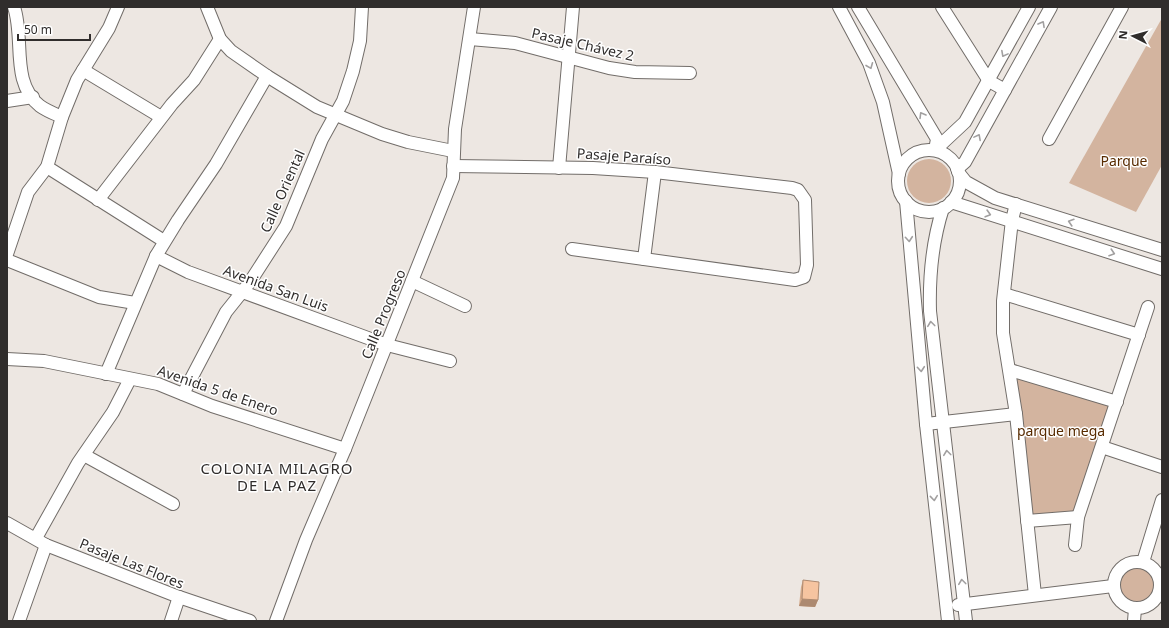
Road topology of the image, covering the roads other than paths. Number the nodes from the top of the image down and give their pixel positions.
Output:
1 (14, 7) edge
2 (118, 7) edge
3 (207, 7) edge
4 (362, 7) edge
5 (474, 7) edge
6 (573, 7) edge
7 (839, 7) edge
8 (858, 7) edge
9 (1029, 7) edge
10 (1051, 7) edge
11 (1122, 7) edge
12 (945, 9) edge
13 (874, 32) junction
14 (220, 39) junction
15 (470, 39) junction
16 (858, 43) junction
17 (569, 57) junction
18 (83, 70) junction
19 (690, 73) dead end
20 (267, 76) junction
21 (989, 81) junction
22 (1005, 90) junction
23 (33, 97) junction
24 (7, 101) edge
25 (335, 114) junction
26 (62, 117) junction
27 (161, 117) junction
28 (1049, 139) dead end
29 (935, 150) junction
30 (453, 151) junction
31 (453, 166) junction
32 (47, 167) junction
33 (559, 168) junction
34 (958, 171) junction
35 (655, 172) junction
36 (899, 174) junction
37 (98, 200) junction
38 (906, 201) junction
39 (1016, 204) junction
40 (947, 205) junction
41 (1012, 220) junction
42 (164, 241) junction
43 (572, 249) dead end
44 (1162, 250) edge
45 (7, 254) edge
46 (156, 256) junction
47 (644, 259) junction
48 (7, 260) edge
49 (1162, 269) edge
50 (412, 281) junction
51 (243, 291) junction
52 (1004, 294) junction
53 (135, 303) junction
54 (465, 306) dead end
55 (1148, 307) dead end
56 (1139, 335) junction
57 (387, 345) junction
58 (7, 359) edge
59 (450, 361) dead end
60 (1010, 370) junction
61 (106, 374) junction
62 (130, 379) junction
63 (182, 394) junction
64 (1116, 402) junction
65 (1016, 414) junction
66 (943, 422) junction
67 (926, 424) junction
68 (1102, 447) junction
69 (345, 449) junction
70 (84, 455) junction
71 (1162, 467) edge
72 (1162, 500) edge
73 (173, 504) dead end
74 (1078, 517) junction
75 (1027, 521) junction
76 (7, 523) edge
77 (36, 538) junction
78 (46, 545) junction
79 (1075, 545) dead end
80 (1143, 562) junction
81 (1113, 586) junction
82 (1160, 595) edge
83 (1035, 596) junction
84 (179, 597) junction
85 (964, 604) junction
86 (946, 606) junction
87 (1134, 615) edge
88 (19, 621) edge
89 (171, 621) edge
90 (250, 621) edge
91 (276, 621) edge
92 (948, 621) edge
93 (966, 621) edge

1 - 23 street
2 - 18 street
3 - 14 street
4 - 25 street, Calle Oriental
5 - 15 street, Calle Progreso
6 - 17 street
7 - 16 street
8 - 13 street
9 -> 21 street
22 -> 10 street
11 - 28 street
12 - 21 street
13 - 16 street
29 -> 13 street
14 - 20 street
14 - 27 street
15 - 17 street, Pasaje Chávez 2
15 - 30 street, Calle Progreso
16 -> 36 street
17 - 19 street, Pasaje Chávez 2
17 - 33 street
18 - 26 street
18 - 27 street
20 - 25 street
20 - 42 street
21 - 22 street
21 - 29 street
34 -> 22 street
23 - 24 street
23 - 26 street
25 - 30 street
25 - 51 street, Calle Oriental
26 - 32 street
27 - 37 street
29 - 34 street
29 - 36 street
30 - 31 street, Calle Progreso
31 - 33 street, Pasaje Paraíso
31 - 50 street, Calle Progreso
32 - 37 street
32 - 45 street
33 - 35 street, Pasaje Paraíso
34 - 39 street
34 - 40 street
35 - 47 street
35 - 47 street, Pasaje Paraíso
36 - 38 street
37 - 42 street
38 - 40 street
38 -> 67 street
39 - 41 street
44 -> 39 street
40 -> 41 street
66 -> 40 street
41 -> 49 street
41 - 52 street
42 - 46 street
43 - 47 street
46 - 51 street, Avenida San Luis
46 - 53 street
48 - 53 street
50 - 54 street
50 - 57 street, Calle Progreso
51 - 57 street, Avenida San Luis
51 - 63 street, Calle Oriental
52 - 56 street
52 - 60 street
53 - 61 street
55 - 56 street
56 - 64 street
57 - 59 street, Avenida San Luis
57 - 69 street, Calle Progreso
58 - 61 street, Avenida 5 de Enero
60 - 64 street
60 - 65 street
61 - 62 street, Avenida 5 de Enero
62 - 63 street, Avenida 5 de Enero
62 - 70 street
63 - 69 street, Avenida 5 de Enero
64 - 68 street
65 - 66 street
65 - 75 street
66 - 67 street
85 -> 66 street
67 -> 86 street
68 - 71 street
68 - 74 street
69 - 91 street, Calle Progreso
70 - 73 street
70 - 77 street
72 - 80 street
74 - 75 street
74 - 79 street
75 - 83 street
76 - 77 street, Pasaje Las Flores
77 - 78 street, Pasaje Las Flores
78 - 84 street, Pasaje Las Flores
78 - 88 street
80 - 81 street
80 - 82 street
81 - 83 street
81 - 87 street
82 - 87 street
83 - 85 street
84 - 89 street
84 - 90 street, Pasaje Las Flores
85 - 86 street
85 - 93 street
86 - 92 street

